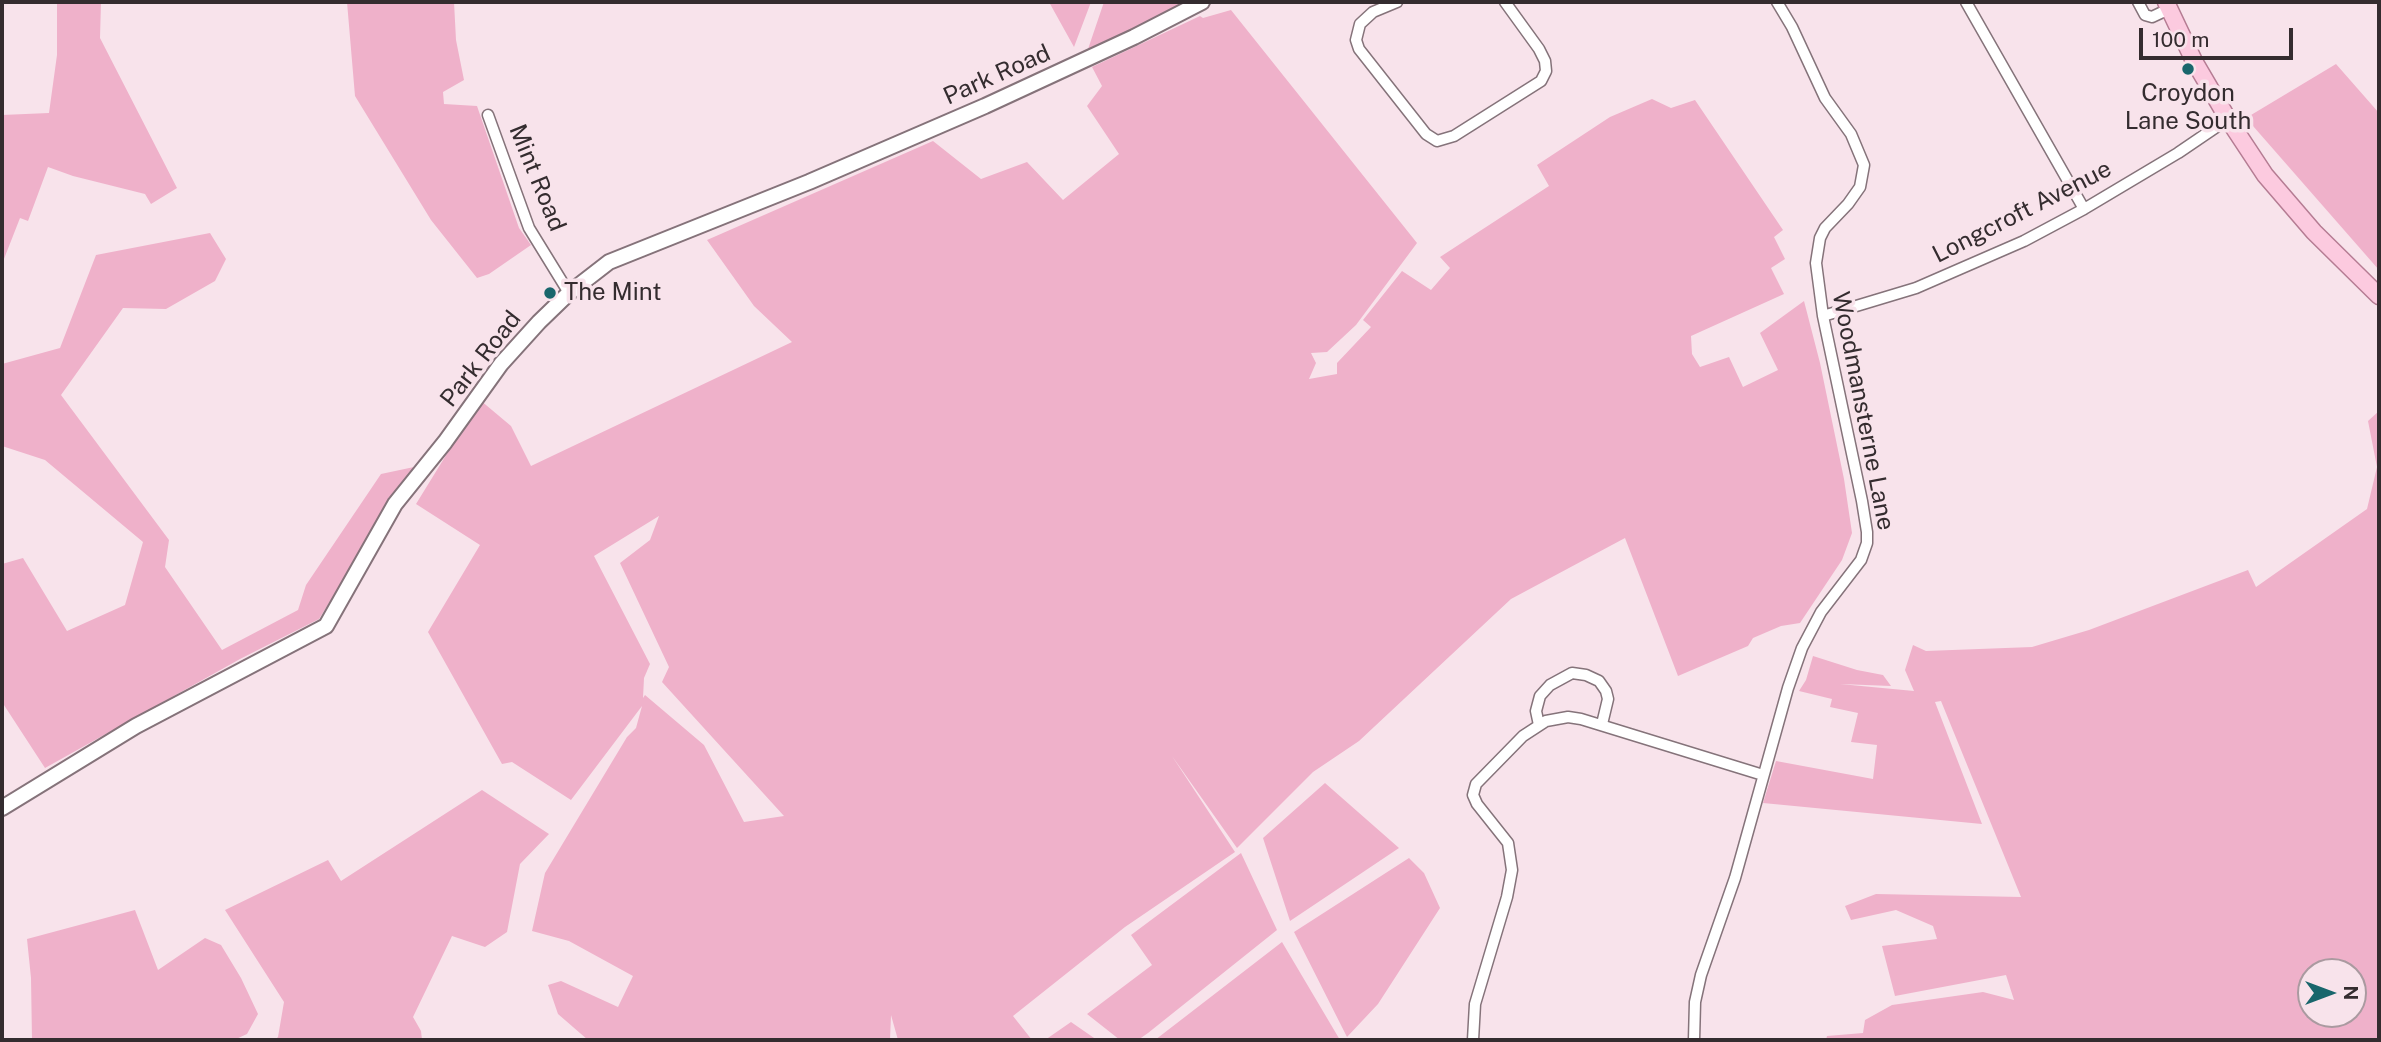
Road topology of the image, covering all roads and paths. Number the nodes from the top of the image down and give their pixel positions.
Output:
1 (1202, 2) edge
2 (1397, 2) edge
3 (1505, 2) edge
4 (1777, 2) edge
5 (1966, 2) edge
6 (2138, 2) edge
7 (2167, 5) edge
8 (488, 115) dead end
9 (2228, 119) junction
10 (2084, 209) junction
11 (569, 293) junction
12 (2379, 296) edge
13 (1823, 316) junction
14 (1602, 724) junction
15 (1539, 725) junction
16 (1763, 775) junction
17 (2, 808) edge
18 (1474, 1040) edge
19 (1694, 1040) edge

1 - 11 street, Park Road
2 - 3 street
4 - 13 street, Woodmansterne Lane
5 - 10 street
6 - 7 street
7 - 9 main road
8 - 11 street, Mint Road
9 - 10 street, Longcroft Avenue
9 - 12 main road
10 - 13 street, Longcroft Avenue
11 - 17 street, Park Road
13 - 16 street, Woodmansterne Lane
14 - 15 street
14 - 15 street
14 - 16 street
15 - 18 street
16 - 19 street, Woodmansterne Lane

